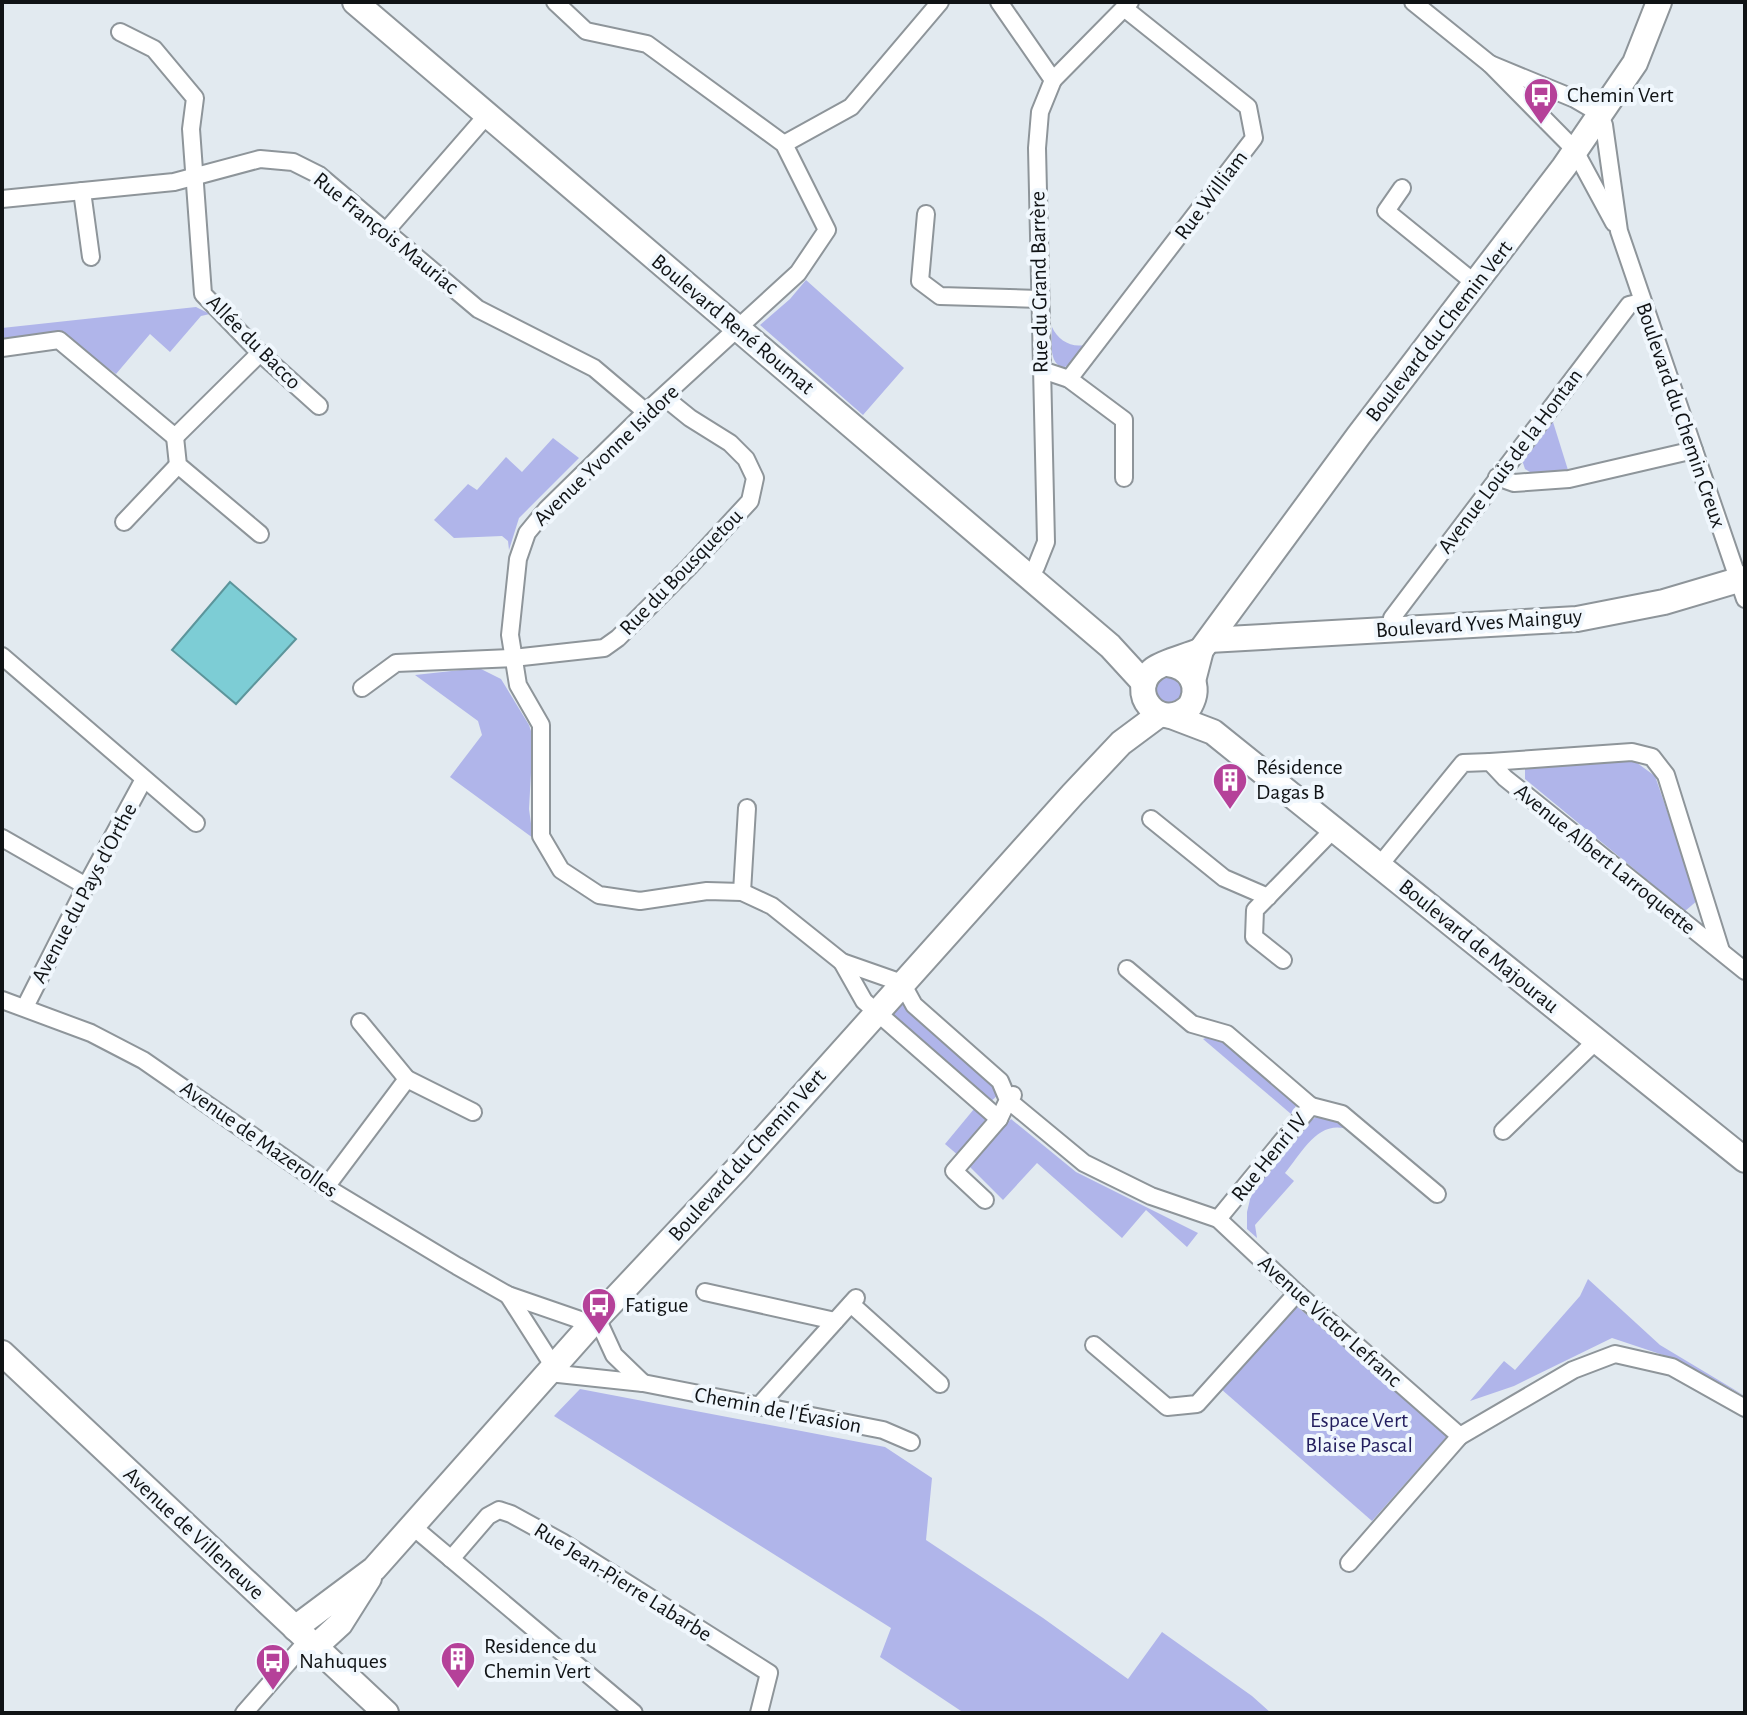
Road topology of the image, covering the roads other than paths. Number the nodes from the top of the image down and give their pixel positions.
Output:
1 (355, 2) edge
2 (555, 2) edge
3 (940, 2) edge
4 (999, 2) edge
5 (1413, 2) edge
6 (1659, 2) edge
7 (1127, 5) edge
8 (120, 32) dead end
9 (1490, 64) junction
10 (1053, 80) junction
11 (1599, 113) junction
12 (487, 115) junction
13 (1578, 143) junction
14 (784, 144) junction
15 (1609, 162) junction
16 (194, 176) junction
17 (1402, 188) dead end
18 (82, 191) junction
19 (2, 199) edge
20 (926, 214) dead end
21 (386, 231) junction
22 (1619, 231) junction
23 (91, 257) dead end
24 (1476, 284) junction
25 (1039, 299) junction
26 (1641, 302) junction
27 (737, 327) junction
28 (2, 348) edge
29 (260, 353) junction
30 (1042, 370) junction
31 (1069, 379) junction
32 (664, 397) junction
33 (319, 406) dead end
34 (646, 412) junction
35 (175, 437) junction
36 (1694, 450) junction
37 (178, 465) junction
38 (1497, 477) junction
39 (1124, 478) dead end
40 (124, 522) dead end
41 (260, 534) dead end
42 (1028, 577) junction
43 (1743, 586) edge
44 (1243, 593) junction
45 (1390, 630) junction
46 (1271, 636) junction
47 (1205, 645) junction
48 (2, 656) edge
49 (513, 658) junction
50 (1194, 687) junction
51 (362, 688) dead end
52 (1157, 691) junction
53 (1213, 732) junction
54 (1490, 762) junction
55 (144, 779) junction
56 (747, 808) dead end
57 (1151, 819) dead end
58 (196, 823) dead end
59 (1334, 829) junction
60 (2, 838) edge
61 (1379, 866) junction
62 (86, 886) junction
63 (742, 892) junction
64 (1268, 897) junction
65 (1722, 952) junction
66 (1283, 960) dead end
67 (842, 962) junction
68 (1127, 969) dead end
69 (1745, 971) edge
70 (902, 983) junction
71 (2, 1000) edge
72 (25, 1007) junction
73 (877, 1010) junction
74 (360, 1022) dead end
75 (1597, 1040) junction
76 (407, 1079) junction
77 (1011, 1098) junction
78 (1311, 1106) junction
79 (473, 1112) dead end
80 (999, 1119) junction
81 (1503, 1131) dead end
82 (1745, 1160) edge
83 (326, 1187) junction
84 (1437, 1194) dead end
85 (985, 1200) dead end
86 (1218, 1219) junction
87 (705, 1292) dead end
88 (1297, 1293) junction
89 (508, 1295) junction
90 (594, 1321) junction
91 (835, 1321) junction
92 (1094, 1345) dead end
93 (7, 1366) edge
94 (551, 1370) junction
95 (643, 1383) junction
96 (940, 1384) dead end
97 (758, 1407) junction
98 (1745, 1408) edge
99 (1460, 1436) junction
100 (911, 1442) dead end
101 (412, 1526) junction
102 (451, 1559) junction
103 (1349, 1563) dead end
104 (374, 1569) junction
105 (340, 1624) junction
106 (306, 1638) junction
107 (346, 1676) junction
108 (244, 1713) edge
109 (386, 1713) edge
110 (634, 1713) edge
111 (759, 1713) edge

1 - 12 street, Boulevard René Roumat
2 - 14 street
3 - 14 street
4 - 10 street
5 - 9 street
6 - 11 street, Boulevard du Chemin Vert
7 - 10 street
7 - 31 street, Rue William
8 - 16 street, Allée du Bacco
9 - 11 street
9 - 13 street
10 - 25 street, Rue du Grand Barrère
11 - 13 street, Boulevard du Chemin Vert
11 - 15 street, Boulevard du Chemin Creux
12 - 21 street
12 - 27 street, Boulevard René Roumat
13 - 15 street
13 - 22 street, Boulevard du Chemin Creux
13 - 24 street, Boulevard du Chemin Vert
14 - 27 street, Avenue Yvonne Isidore
15 - 22 street, Boulevard du Chemin Creux
16 - 18 street, Rue François Mauriac
16 - 21 street, Rue François Mauriac
16 - 29 street, Allée du Bacco
17 - 24 street
18 - 19 street, Rue François Mauriac
18 - 23 street
20 - 25 street
21 - 34 street, Rue François Mauriac
22 - 26 street, Boulevard du Chemin Creux
24 - 44 street, Boulevard du Chemin Vert
25 - 30 street, Rue du Grand Barrère
26 - 36 street, Boulevard du Chemin Creux
26 - 38 street, Avenue Louis de la Hontan
27 - 32 street, Avenue Yvonne Isidore
27 - 42 street, Boulevard René Roumat
28 - 35 street
29 - 33 street, Allée du Bacco
29 - 35 street
30 - 31 street
30 - 42 street, Rue du Grand Barrère
31 - 39 street
32 - 34 street, Avenue Yvonne Isidore
32 - 49 street, Rue du Bousquetou
34 - 49 street, Avenue Yvonne Isidore
35 - 37 street
36 - 38 street
36 - 43 street, Boulevard du Chemin Creux
37 - 40 street
37 - 41 street
38 - 45 street, Avenue Louis de la Hontan
42 - 52 street, Boulevard René Roumat
43 - 45 street, Boulevard Yves Mainguy
44 - 46 street
44 - 47 street, Boulevard du Chemin Vert
45 - 46 street, Boulevard Yves Mainguy
46 - 47 street, Boulevard Yves Mainguy
47 - 50 street, Boulevard du Chemin Vert
47 - 52 street
48 - 55 street
49 - 51 street, Rue du Bousquetou
49 - 63 street, Avenue Yvonne Isidore
50 - 52 street, Boulevard du Chemin Vert
50 - 52 street
50 - 53 street, Boulevard de Majourau
52 - 53 street, Boulevard de Majourau
52 - 70 street, Boulevard du Chemin Vert
53 - 59 street, Boulevard de Majourau
54 - 61 street, Avenue Albert Larroquette
54 - 65 street, Avenue Albert Larroquette
54 - 65 street, Avenue Albert Larroquette
55 - 58 street
55 - 62 street, Avenue du Pays d'Orthe
56 - 63 street
57 - 64 street
59 - 61 street, Boulevard de Majourau
59 - 64 street
60 - 62 street
61 - 75 street, Boulevard de Majourau
62 - 72 street, Avenue du Pays d'Orthe
63 - 67 street
64 - 66 street
65 - 69 street, Avenue Albert Larroquette
67 - 70 street
67 - 73 street
68 - 78 street
70 - 73 street, Boulevard du Chemin Vert
70 - 77 street, Avenue Victor Lefranc
71 - 72 street, Avenue de Mazerolles
72 - 83 street, Avenue de Mazerolles
73 - 80 street
73 - 90 street, Boulevard du Chemin Vert
74 - 76 street
75 - 81 street
75 - 82 street, Boulevard de Majourau
76 - 79 street
76 - 83 street
77 - 80 street
77 - 86 street, Avenue Victor Lefranc
78 - 84 street, Rue Henri IV
78 - 86 street, Rue Henri IV
80 - 85 street
83 - 89 street, Avenue de Mazerolles
86 - 88 street, Avenue Victor Lefranc
87 - 91 street
88 - 92 street
88 - 99 street, Avenue Victor Lefranc
89 - 90 street, Avenue de Mazerolles
89 - 94 street, Avenue de Mazerolles
90 - 94 street, Boulevard du Chemin Vert
90 - 95 street
91 - 96 street
91 - 97 street
93 - 106 street, Avenue de Villeneuve
94 - 95 street, Chemin de l'Évasion
94 - 101 street, Boulevard du Chemin Vert
95 - 97 street, Chemin de l'Évasion
97 - 100 street, Chemin de l'Évasion
98 - 99 street
99 - 103 street
101 - 102 street
101 - 104 street, Boulevard du Chemin Vert
102 - 110 street
102 - 111 street, Rue Jean-Pierre Labarbe
104 - 105 street, Boulevard du Chemin Vert
104 - 106 street, Boulevard du Chemin Vert
105 - 106 street, Boulevard du Chemin Vert
105 - 107 street
106 - 107 street, Avenue de Villeneuve
106 - 108 street
107 - 109 street, Avenue de Villeneuve

